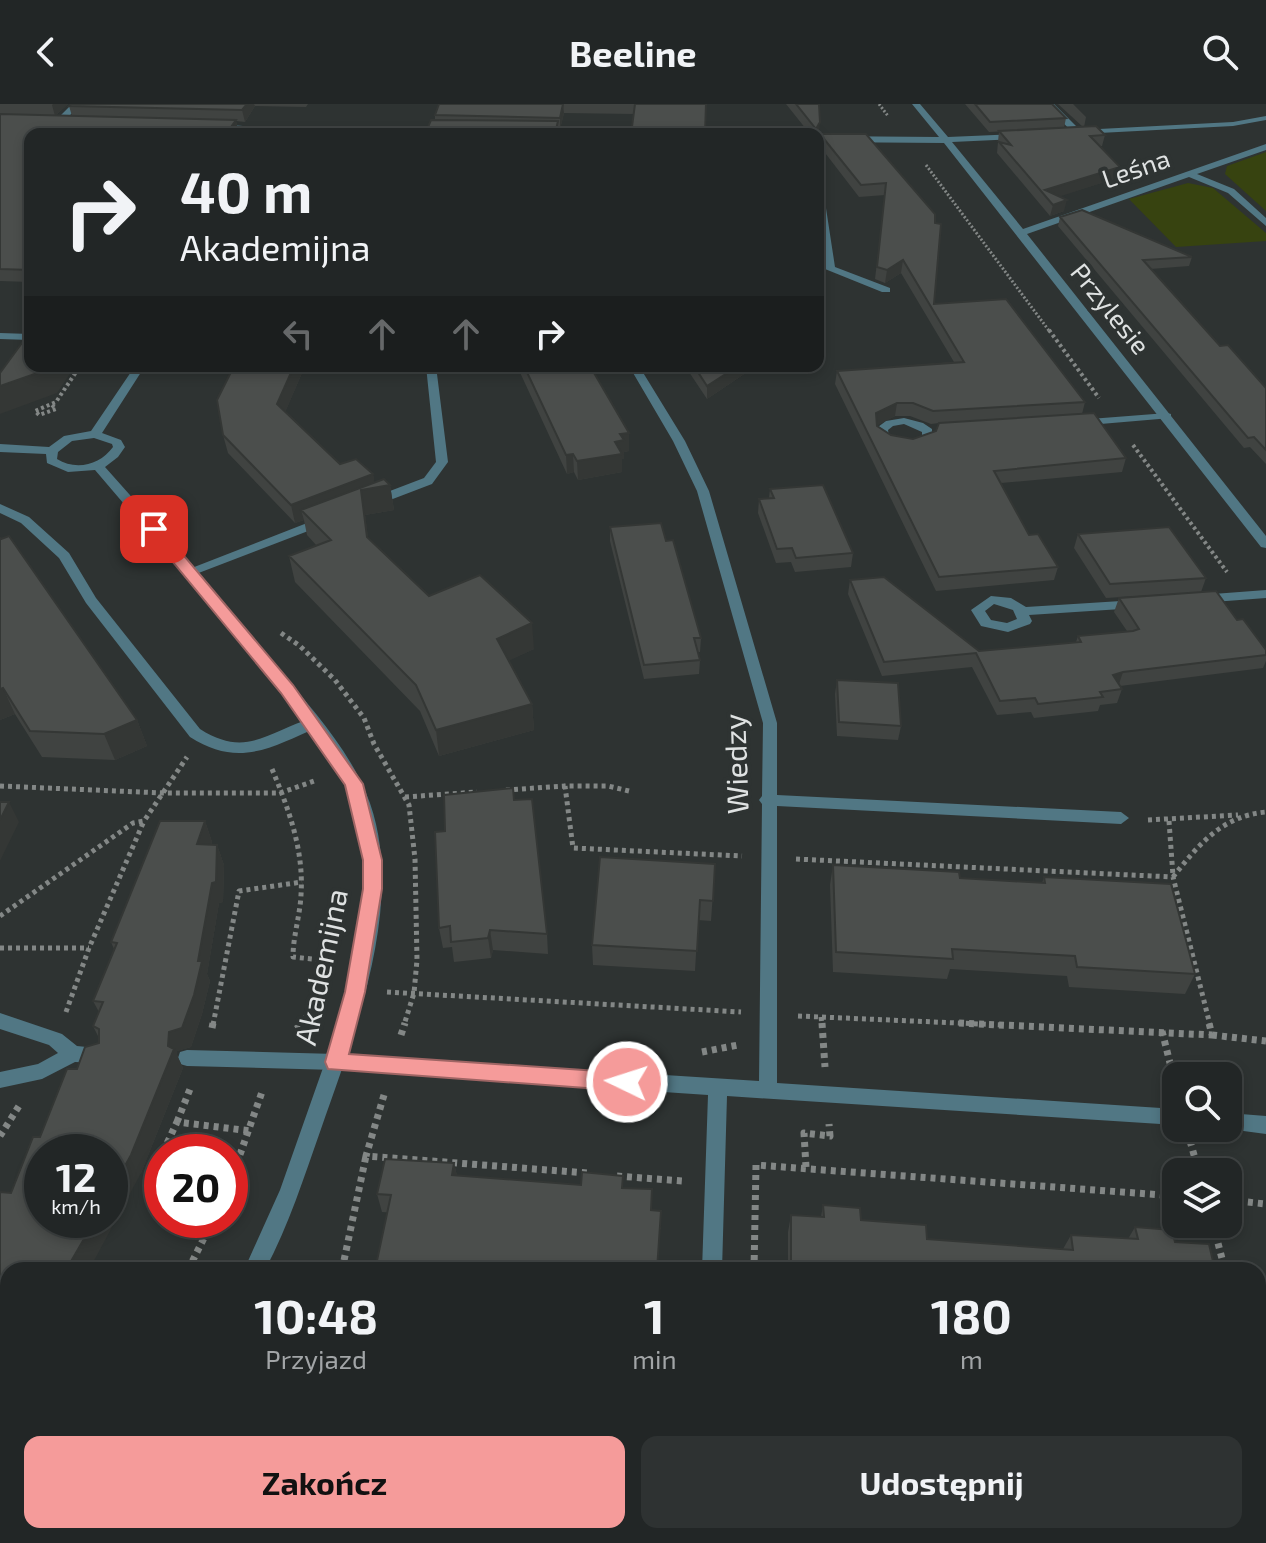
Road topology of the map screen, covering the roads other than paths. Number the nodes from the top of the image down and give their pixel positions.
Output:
1 (76, 104) edge
2 (916, 104) edge
3 (1049, 104) edge
4 (1266, 118) edge
5 (45, 121) edge
6 (60, 121) junction
7 (76, 122) edge
8 (200, 125) edge
9 (234, 128) edge
10 (1077, 132) junction
11 (1063, 133) edge
12 (1034, 135) edge
13 (824, 139) edge
14 (945, 140) junction
15 (1266, 147) edge
16 (1189, 174) junction
17 (1266, 223) edge
18 (824, 226) edge
19 (1020, 233) junction
20 (886, 290) edge
21 (0, 336) edge
22 (24, 337) edge
23 (136, 372) edge
24 (432, 372) edge
25 (638, 372) edge
26 (1167, 416) junction
27 (1070, 423) edge
28 (928, 431) edge
29 (944, 431) edge
30 (95, 434) junction
31 (0, 448) edge
32 (52, 451) junction
33 (98, 466) junction
34 (0, 508) edge
35 (354, 509) edge
36 (339, 515) edge
37 (1266, 544) edge
38 (191, 571) junction
39 (1266, 594) edge
40 (1182, 600) edge
41 (1150, 603) edge
42 (1024, 611) dead end
43 (313, 723) junction
44 (767, 800) junction
45 (1121, 818) road end
46 (0, 1021) edge
47 (73, 1054) junction
48 (99, 1055) edge
49 (187, 1058) dead end
50 (336, 1062) junction
51 (0, 1080) edge
52 (718, 1088) junction
53 (768, 1091) junction
54 (1162, 1116) edge
55 (1242, 1123) edge
56 (1266, 1125) edge
57 (258, 1262) edge
58 (712, 1262) edge

1 - 6 street
2 - 14 street, Przylesie
3 - 10 street
4 - 10 street
5 - 6 street
6 - 7 street
8 - 9 street
10 - 11 street
12 - 14 street
13 - 14 street
14 - 19 street, Przylesie
15 - 16 street, Leśna
16 - 17 street
16 - 19 street, Leśna
18 - 20 street
19 - 26 street, Przylesie
21 - 22 street
23 - 30 street
24 - 35 street
25 - 44 street, Wiedzy
26 - 27 street
26 - 37 street, Przylesie
28 - 29 street
30 - 32 street
30 - 33 street
31 - 32 street
32 - 33 street
33 - 38 street, Akademijna
34 - 43 street
36 - 38 street
38 - 43 street, Akademijna
39 - 40 street
41 - 42 street
43 - 50 street, Akademijna
44 - 45 street
44 - 53 street, Wiedzy
46 - 47 street
47 - 48 street
47 - 51 street
49 - 50 street
50 - 52 street
50 - 57 street, Akademijna
52 - 53 street
52 - 58 street
53 - 54 street
55 - 56 street

